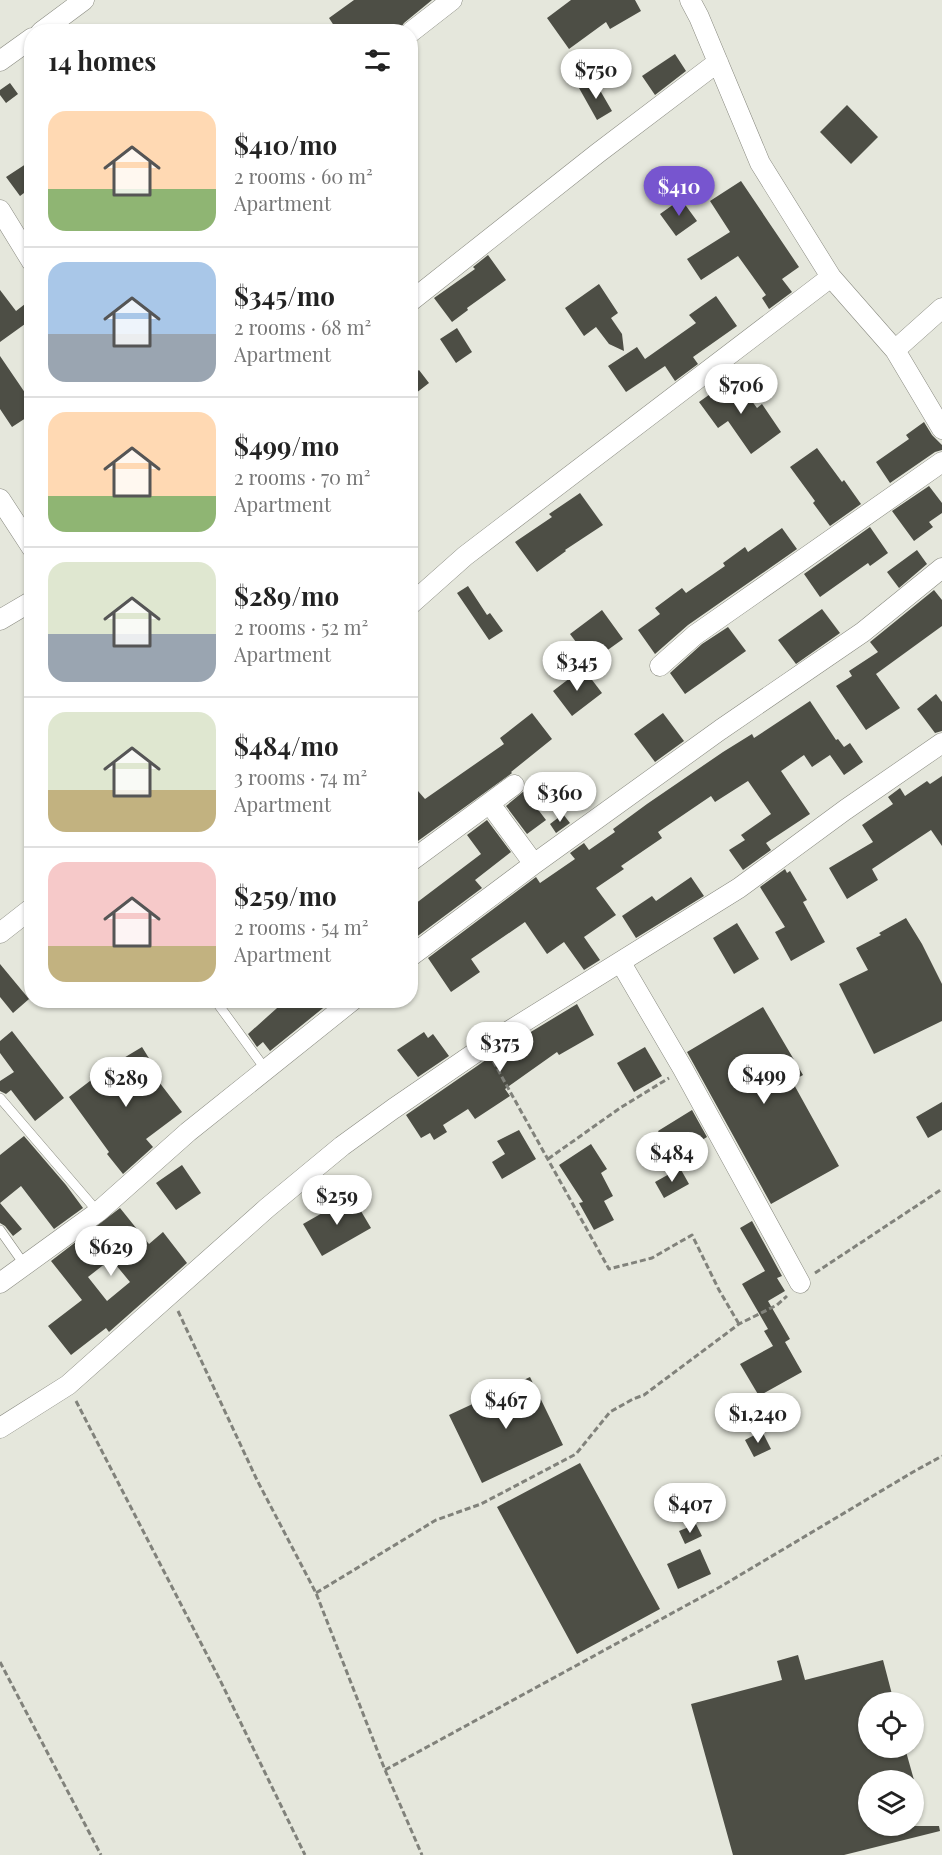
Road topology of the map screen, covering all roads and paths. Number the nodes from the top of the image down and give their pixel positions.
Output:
1 (84, 0) edge
2 (452, 0) edge
3 (690, 0) edge
4 (52, 24) edge
5 (418, 27) edge
6 (24, 44) edge
7 (0, 60) edge
8 (718, 62) junction
9 (0, 210) edge
10 (24, 249) edge
11 (831, 277) junction
12 (418, 295) edge
13 (942, 308) edge
14 (895, 350) junction
15 (942, 429) edge
16 (942, 462) edge
17 (0, 499) edge
18 (24, 536) edge
19 (942, 568) edge
20 (418, 598) edge
21 (24, 606) edge
22 (0, 620) edge
23 (660, 666) dead end
24 (942, 743) edge
25 (514, 785) dead end
26 (490, 804) junction
27 (418, 856) edge
28 (534, 864) junction
29 (24, 914) edge
30 (0, 933) edge
31 (418, 951) edge
32 (621, 963) junction
33 (221, 1008) edge
34 (343, 1008) edge
35 (485, 1046) junction
36 (683, 1069) junction
37 (266, 1070) junction
38 (0, 1098) edge
39 (548, 1159) junction
40 (942, 1190) edge
41 (98, 1212) junction
42 (0, 1230) edge
43 (24, 1264) junction
44 (0, 1283) edge
45 (800, 1283) junction
46 (170, 1293) junction
47 (740, 1324) junction
48 (68, 1385) junction
49 (0, 1428) edge
50 (942, 1456) edge
51 (316, 1593) junction
52 (0, 1662) edge
53 (385, 1770) junction
54 (100, 1855) edge
55 (305, 1855) edge
56 (422, 1855) edge

1 - 4 street
2 - 5 street
3 - 8 street
6 - 7 street
8 - 11 street
8 - 12 street
9 - 10 street
11 - 14 street
11 - 20 street
13 - 14 street
14 - 15 street
16 - 23 street
17 - 18 street
19 - 28 street
21 - 22 street
24 - 32 street
25 - 26 street
26 - 27 street
26 - 28 street
28 - 31 street
29 - 30 street
32 - 35 street
32 - 36 street
33 - 37 lane
34 - 37 street
35 - 39 path
35 - 46 street
36 - 39 path
36 - 45 street
37 - 41 street
38 - 41 lane
39 - 47 path
40 - 45 path
41 - 43 street
42 - 43 lane
43 - 44 street
45 - 47 path
46 - 48 street
46 - 51 path
47 - 51 path
48 - 49 street
48 - 55 path
50 - 53 path
51 - 53 path
52 - 54 path
53 - 56 path

